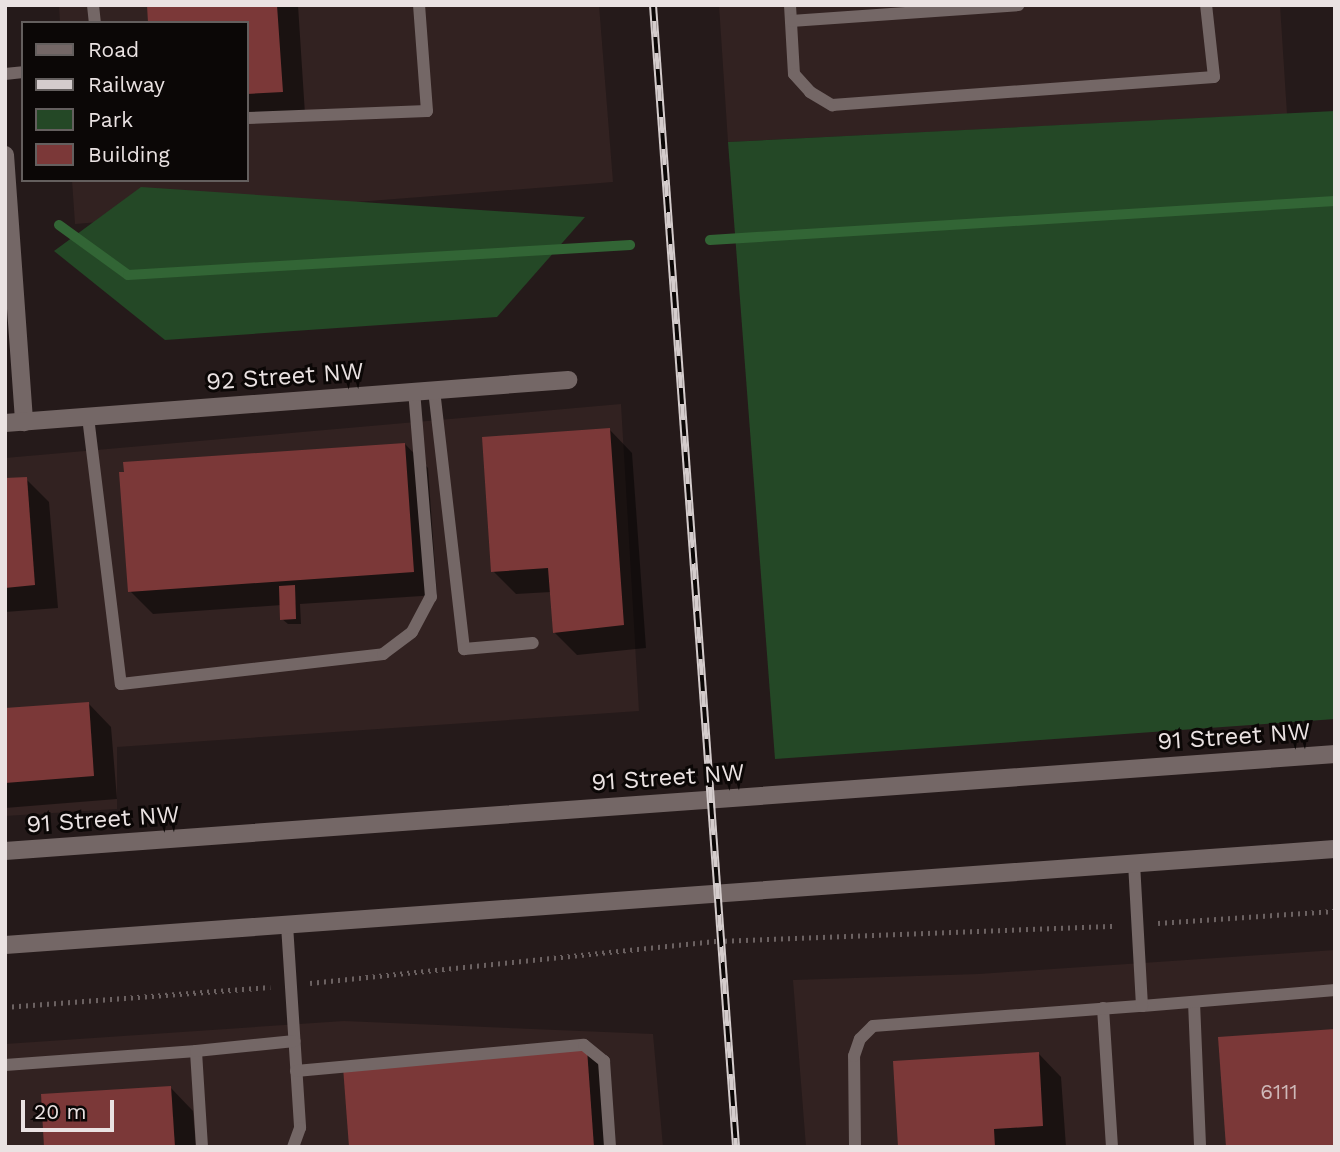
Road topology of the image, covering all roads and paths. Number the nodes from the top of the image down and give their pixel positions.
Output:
1 (419, 5) edge
2 (790, 5) edge
3 (1018, 5) edge
4 (1206, 5) edge
5 (791, 21) junction
6 (248, 118) edge
7 (5, 155) edge
8 (568, 380) dead end
9 (434, 390) junction
10 (414, 392) junction
11 (88, 417) junction
12 (24, 422) junction
13 (5, 423) edge
14 (534, 643) dead end
15 (1335, 754) edge
16 (1335, 849) edge
17 (5, 851) edge
18 (1134, 864) junction
19 (1335, 911) edge
20 (287, 925) junction
21 (1137, 925) junction
22 (5, 945) edge
23 (291, 985) junction
24 (1335, 990) edge
25 (1194, 1002) junction
26 (1142, 1006) junction
27 (5, 1007) edge
28 (1103, 1008) junction
29 (294, 1041) junction
30 (196, 1051) junction
31 (5, 1065) edge
32 (296, 1071) junction
33 (202, 1147) edge
34 (293, 1147) edge
35 (610, 1147) edge
36 (855, 1147) edge
37 (1112, 1147) edge
38 (1200, 1147) edge

1 - 6 lane
2 - 5 lane
3 - 5 lane
4 - 5 lane
7 - 12 main road
8 - 9 main road, 92 Street NW
9 - 10 main road, 92 Street NW
9 - 14 lane
10 - 11 main road, 92 Street NW
10 - 11 lane
11 - 12 main road, 92 Street NW
12 - 13 main road, 92 Street NW
15 - 17 main road, 91 Street NW
16 - 18 main road
18 - 20 main road
18 - 21 lane
19 - 21 path
20 - 22 main road
20 - 23 lane
21 - 23 path
21 - 26 lane
23 - 27 path
23 - 29 lane
24 - 25 lane
25 - 26 lane
25 - 38 lane
26 - 28 lane
28 - 36 lane
28 - 37 lane
29 - 30 lane
29 - 32 lane
30 - 31 lane
30 - 33 lane
32 - 34 lane
32 - 35 lane

